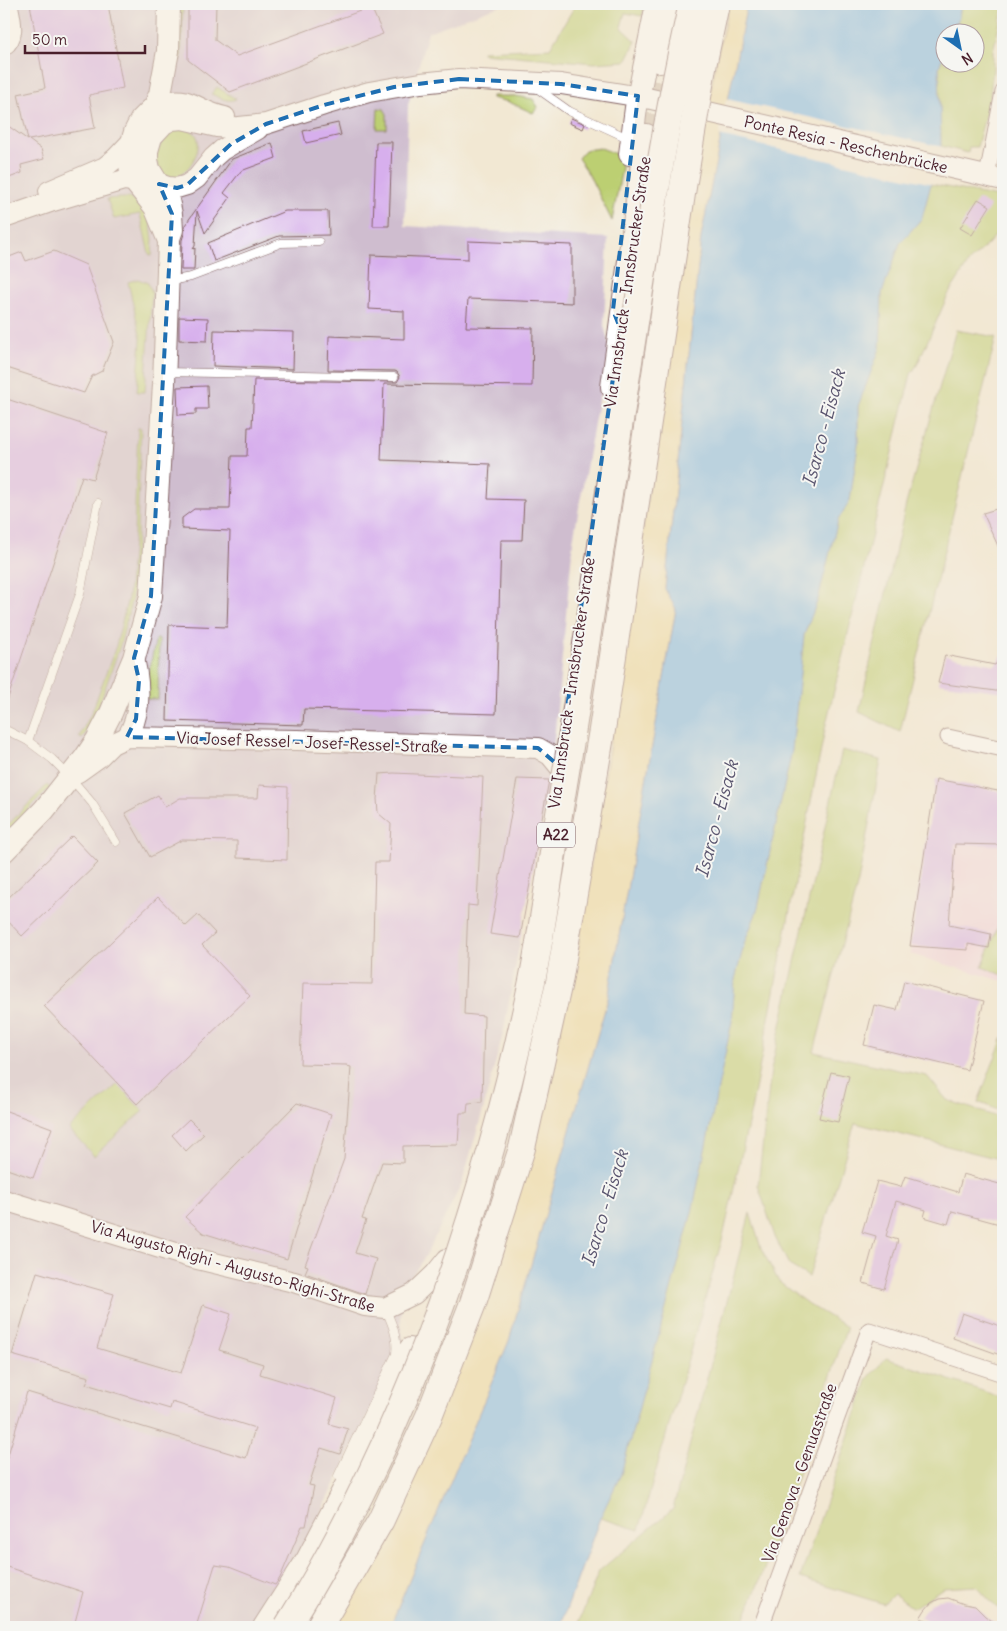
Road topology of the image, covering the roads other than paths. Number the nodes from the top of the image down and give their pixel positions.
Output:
1 (10, 4) edge
2 (169, 4) edge
3 (657, 4) edge
4 (675, 4) edge
5 (692, 4) edge
6 (716, 4) edge
7 (6, 47) edge
8 (660, 62) tunnel mouth
9 (526, 81) junction
10 (1003, 92) edge
11 (638, 96) junction
12 (155, 106) junction
13 (266, 124) junction
14 (639, 138) junction
15 (132, 141) junction
16 (995, 178) edge
17 (135, 182) junction
18 (154, 191) junction
19 (4, 210) edge
20 (4, 218) edge
21 (4, 227) edge
22 (319, 242) dead end
23 (167, 282) junction
24 (164, 372) junction
25 (394, 378) dead end
26 (98, 503) dead end
27 (134, 658) junction
28 (4, 728) edge
29 (948, 737) dead end
30 (127, 738) junction
31 (28, 741) junction
32 (1003, 749) edge
33 (559, 766) junction
34 (70, 777) junction
35 (116, 842) dead end
36 (4, 851) edge
37 (4, 1200) edge
38 (447, 1259) junction
39 (385, 1308) junction
40 (1003, 1374) edge
41 (333, 1487) dead end
42 (264, 1627) edge
43 (287, 1627) edge
44 (319, 1627) edge
45 (761, 1627) edge

1 - 7 street
2 - 12 main road
3 - 11 main road
4 - 8 main road
5 - 43 highway, A22, bridge
6 - 44 highway, A22, bridge
9 - 11 main road, Ponte Resia - Reschenbrücke
9 - 13 main road, Ponte Resia - Reschenbrücke
9 - 14 lane
10 - 16 street
11 - 14 main road
11 - 16 main road, Ponte Resia - Reschenbrücke
12 - 13 main road
12 - 15 main road
13 - 18 main road
13 - 18 main road
14 - 33 main road, Via Innsbruck - Innsbrucker Straße
15 - 17 main road
15 - 19 main road
17 - 18 main road
17 - 20 main road
18 - 21 main road
18 - 23 main road
22 - 23 lane
23 - 24 main road
24 - 25 lane
24 - 27 main road
26 - 31 lane
27 - 30 main road
27 - 34 main road
28 - 31 lane
29 - 32 street
30 - 33 main road, Via Josef Ressel - Josef-Ressel-Straße
30 - 34 main road
31 - 34 lane
33 - 38 main road, Via Innsbruck - Innsbrucker Straße
34 - 35 lane
34 - 36 main road
37 - 39 main road, Via Augusto Righi - Augusto-Righi-Straße
38 - 39 main road, Via Augusto Righi - Augusto-Righi-Straße
38 - 42 main road, Via Innsbruck - Innsbrucker Straße
39 - 41 lane
40 - 45 street, Via Genova - Genuastraße

